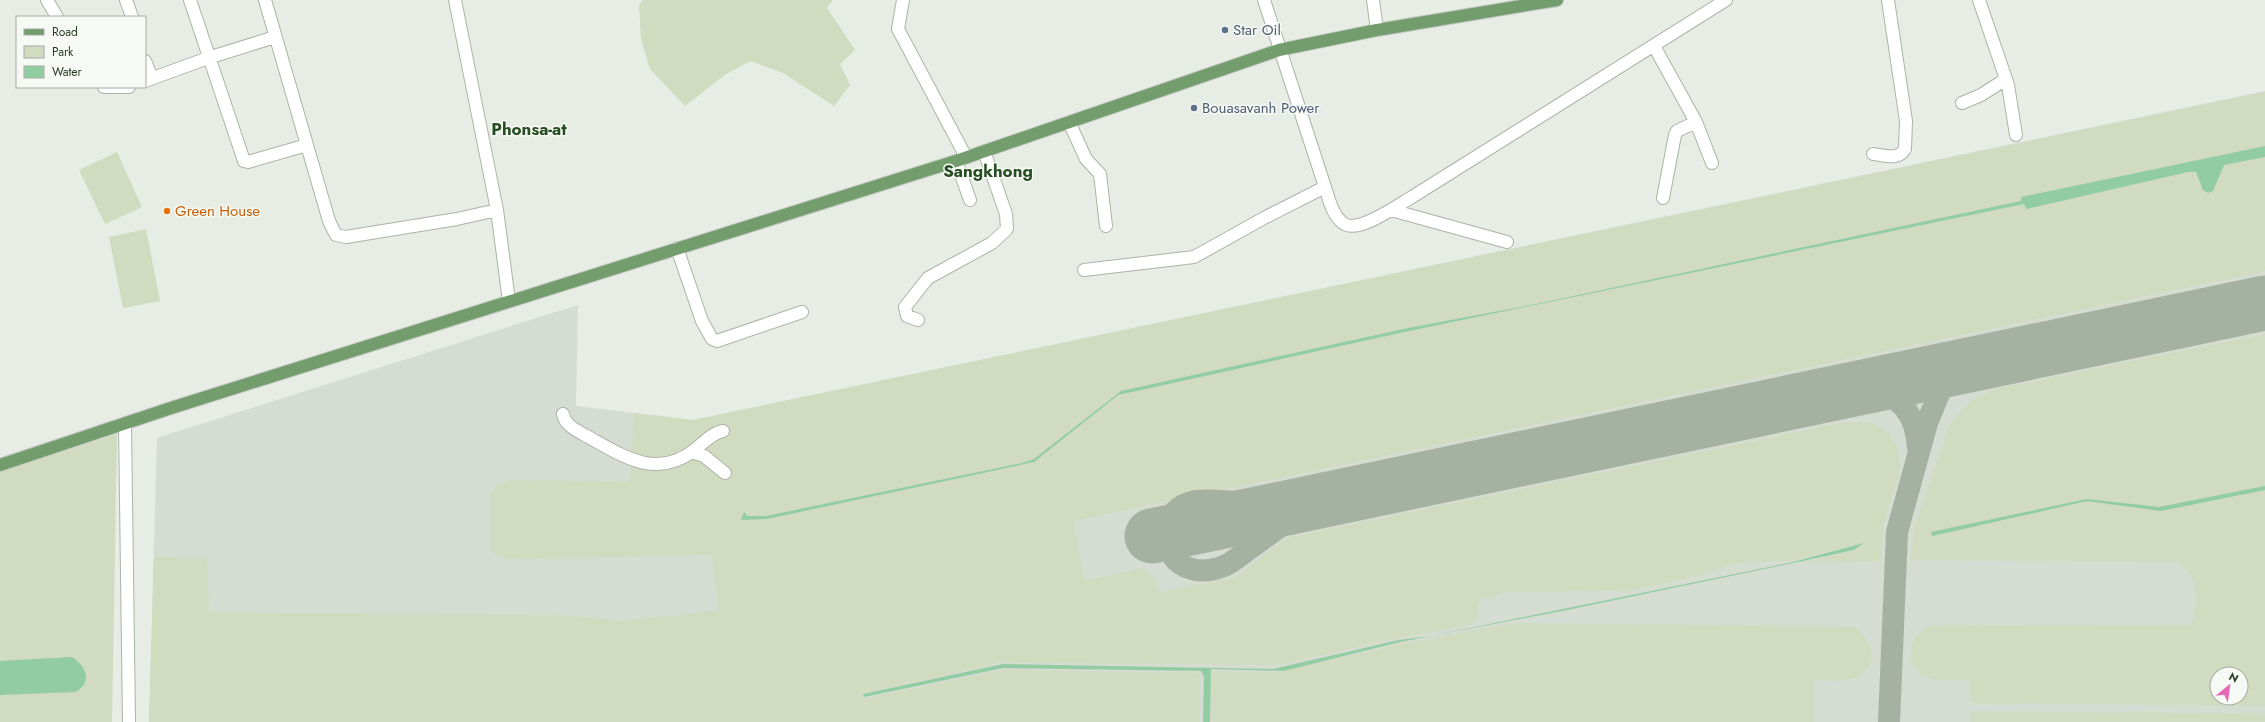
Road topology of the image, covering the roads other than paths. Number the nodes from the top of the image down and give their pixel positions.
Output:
1 (47, 0) edge
2 (126, 0) edge
3 (190, 0) edge
4 (265, 0) edge
5 (455, 0) edge
6 (903, 0) edge
7 (1264, 0) edge
8 (1373, 0) edge
9 (1557, 0) edge
10 (1726, 0) edge
11 (1888, 0) edge
12 (1979, 0) edge
13 (56, 16) edge
14 (132, 16) edge
15 (1378, 30) junction
16 (275, 37) junction
17 (1654, 46) junction
18 (1279, 50) junction
19 (208, 58) junction
20 (146, 67) edge
21 (2006, 79) junction
22 (148, 80) edge
23 (1962, 103) dead end
24 (1069, 122) junction
25 (1696, 122) junction
26 (2016, 135) dead end
27 (307, 145) junction
28 (984, 150) junction
29 (1873, 154) dead end
30 (961, 159) junction
31 (1712, 163) dead end
32 (1325, 187) junction
33 (1663, 198) dead end
34 (970, 200) dead end
35 (497, 210) junction
36 (1391, 210) junction
37 (1106, 226) dead end
38 (1507, 242) dead end
39 (677, 248) junction
40 (1084, 270) dead end
41 (509, 301) junction
42 (802, 312) dead end
43 (918, 320) dead end
44 (563, 414) dead end
45 (125, 424) junction
46 (723, 431) dead end
47 (692, 452) junction
48 (0, 465) edge
49 (725, 473) dead end
50 (129, 722) edge

1 - 13 street
2 - 14 street
3 - 19 street
4 - 16 street
5 - 35 street
6 - 30 street
7 - 18 street
8 - 15 street
9 - 15 main road
10 - 17 street
11 - 29 street
12 - 21 street
15 - 18 main road
16 - 19 street
16 - 27 street
17 - 25 street
17 - 36 street
18 - 24 main road
18 - 32 street
19 - 22 street
19 - 27 street
20 - 22 street
21 - 23 street
21 - 26 street
24 - 28 main road
24 - 37 street
25 - 31 street
25 - 33 street
27 - 35 street
28 - 30 main road
28 - 43 street
30 - 34 street
30 - 39 main road
32 - 36 street
32 - 40 street
35 - 41 street
36 - 38 street
39 - 41 main road
39 - 42 street
41 - 45 main road
44 - 47 street
45 - 48 main road
45 - 50 street
46 - 47 street
47 - 49 street

